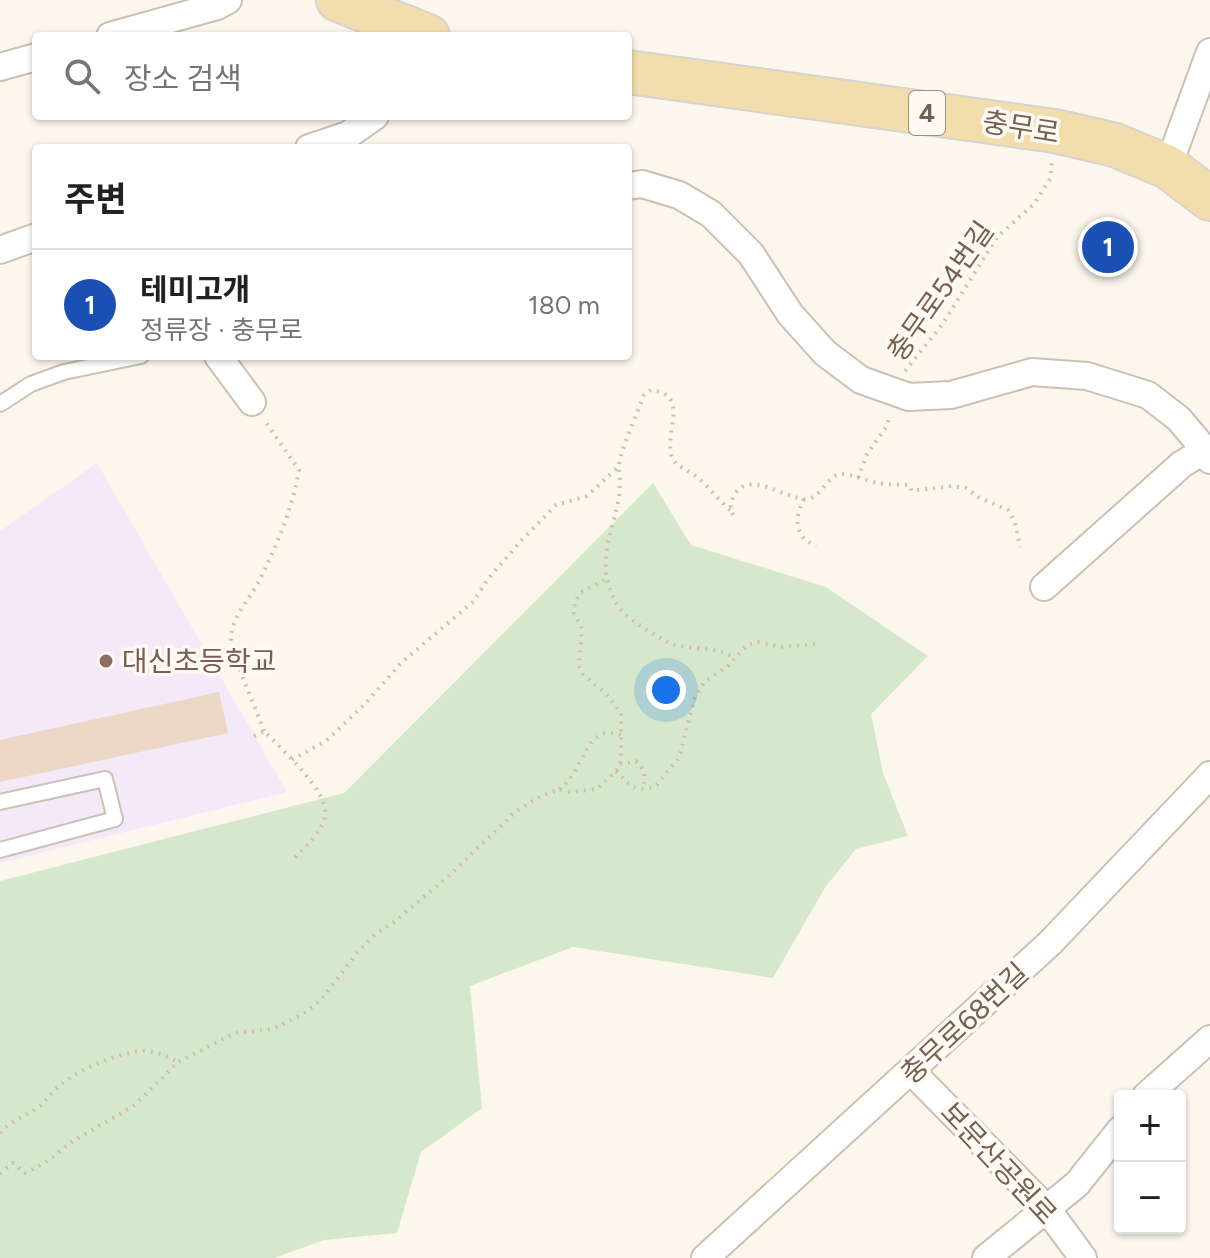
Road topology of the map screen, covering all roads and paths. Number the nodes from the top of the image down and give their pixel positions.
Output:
1 (228, 0) edge
2 (338, 0) edge
3 (124, 32) edge
4 (418, 32) edge
5 (1210, 52) edge
6 (32, 58) edge
7 (0, 67) edge
8 (632, 73) edge
9 (369, 120) edge
10 (1055, 131) junction
11 (321, 144) edge
12 (1168, 167) junction
13 (632, 185) edge
14 (1210, 199) edge
15 (32, 238) edge
16 (0, 250) edge
17 (122, 360) edge
18 (221, 360) edge
19 (896, 393) junction
20 (252, 402) joint
21 (0, 404) edge
22 (1208, 455) edge
23 (618, 467) junction
24 (858, 478) junction
25 (804, 499) junction
26 (816, 546) dead end
27 (1020, 547) dead end
28 (608, 578) junction
29 (1044, 587) dead end
30 (817, 644) dead end
31 (734, 658) junction
32 (264, 731) junction
33 (254, 736) dead end
34 (622, 736) junction
35 (292, 760) junction
36 (620, 764) junction
37 (616, 771) junction
38 (1209, 777) edge
39 (559, 789) junction
40 (643, 789) junction
41 (0, 802) edge
42 (0, 850) edge
43 (292, 861) dead end
44 (1210, 1039) edge
45 (178, 1062) junction
46 (912, 1072) junction
47 (1153, 1090) edge
48 (0, 1133) edge
49 (1114, 1138) edge
50 (0, 1174) edge
51 (1047, 1209) junction
52 (705, 1258) edge
53 (986, 1258) edge
54 (1083, 1258) edge

1 - 3 street
2 - 4 main road
5 - 12 street
6 - 7 street
8 - 10 main road, 충무로 / 4
9 - 11 street
10 - 12 main road, 충무로 / 4
10 - 19 path, 충무로54번길
12 - 14 main road, 충무로 / 4
13 - 19 street
15 - 16 street
17 - 21 lane
18 - 20 street
19 - 22 street
19 - 24 path, 충무로54번길
20 - 32 path
22 - 29 street
23 - 25 path
23 - 28 path
23 - 35 path
24 - 25 path
24 - 27 path
25 - 26 path
28 - 31 path
28 - 34 path
30 - 31 path
31 - 40 path
32 - 33 path
32 - 35 path
34 - 36 path
34 - 39 path
35 - 43 path
36 - 37 path
36 - 40 path
37 - 39 path
37 - 40 path
38 - 46 street, 충무로68번길
39 - 45 path
41 - 42 lane
44 - 47 street
45 - 48 path
45 - 50 path
46 - 51 street, 보문산공원로
46 - 52 street, 충무로68번길
49 - 51 street
51 - 53 street
51 - 54 street, 보문산공원로

